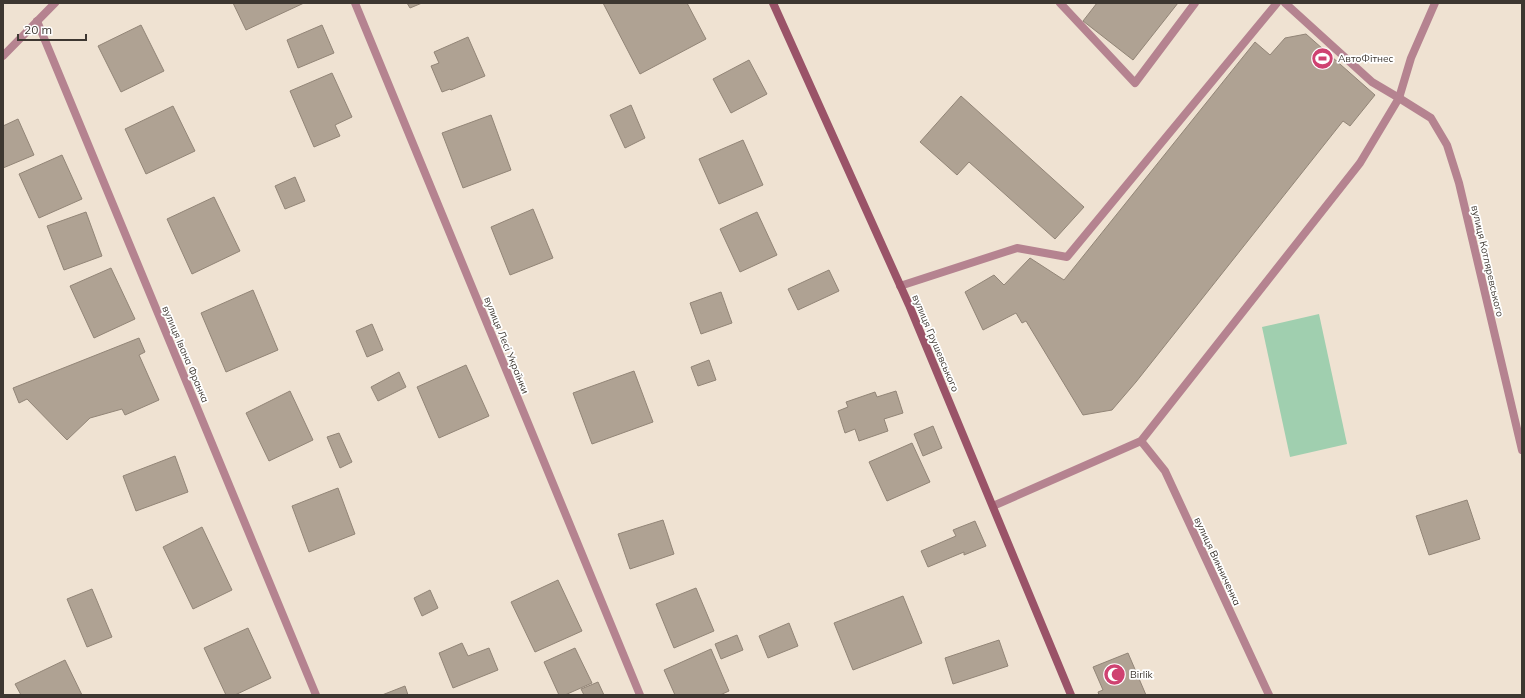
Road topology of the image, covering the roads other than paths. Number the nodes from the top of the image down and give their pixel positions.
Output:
1 (55, 3) edge
2 (355, 3) edge
3 (773, 3) edge
4 (1195, 3) edge
5 (1277, 3) edge
6 (1285, 3) edge
7 (1435, 3) edge
8 (1065, 5) edge
9 (37, 21) junction
10 (3, 56) edge
11 (1399, 98) junction
12 (900, 286) junction
13 (1141, 441) junction
14 (1522, 450) edge
15 (993, 506) junction
16 (316, 695) edge
17 (640, 695) edge
18 (1071, 695) edge
19 (1269, 695) edge

1 - 9 street
2 - 17 street, вулиця Лесі Українки
3 - 12 street, вулиця Грушевського
4 - 8 street
5 - 12 street
6 - 11 street, вулиця Котляревського
7 - 11 street
9 - 10 street
9 - 16 street, вулиця Івана Франка
11 - 13 street
11 - 14 street, вулиця Котляревського
12 - 15 street, вулиця Грушевського
13 - 15 street
13 - 19 street, вулиця Винниченка
15 - 18 street, вулиця Грушевського

